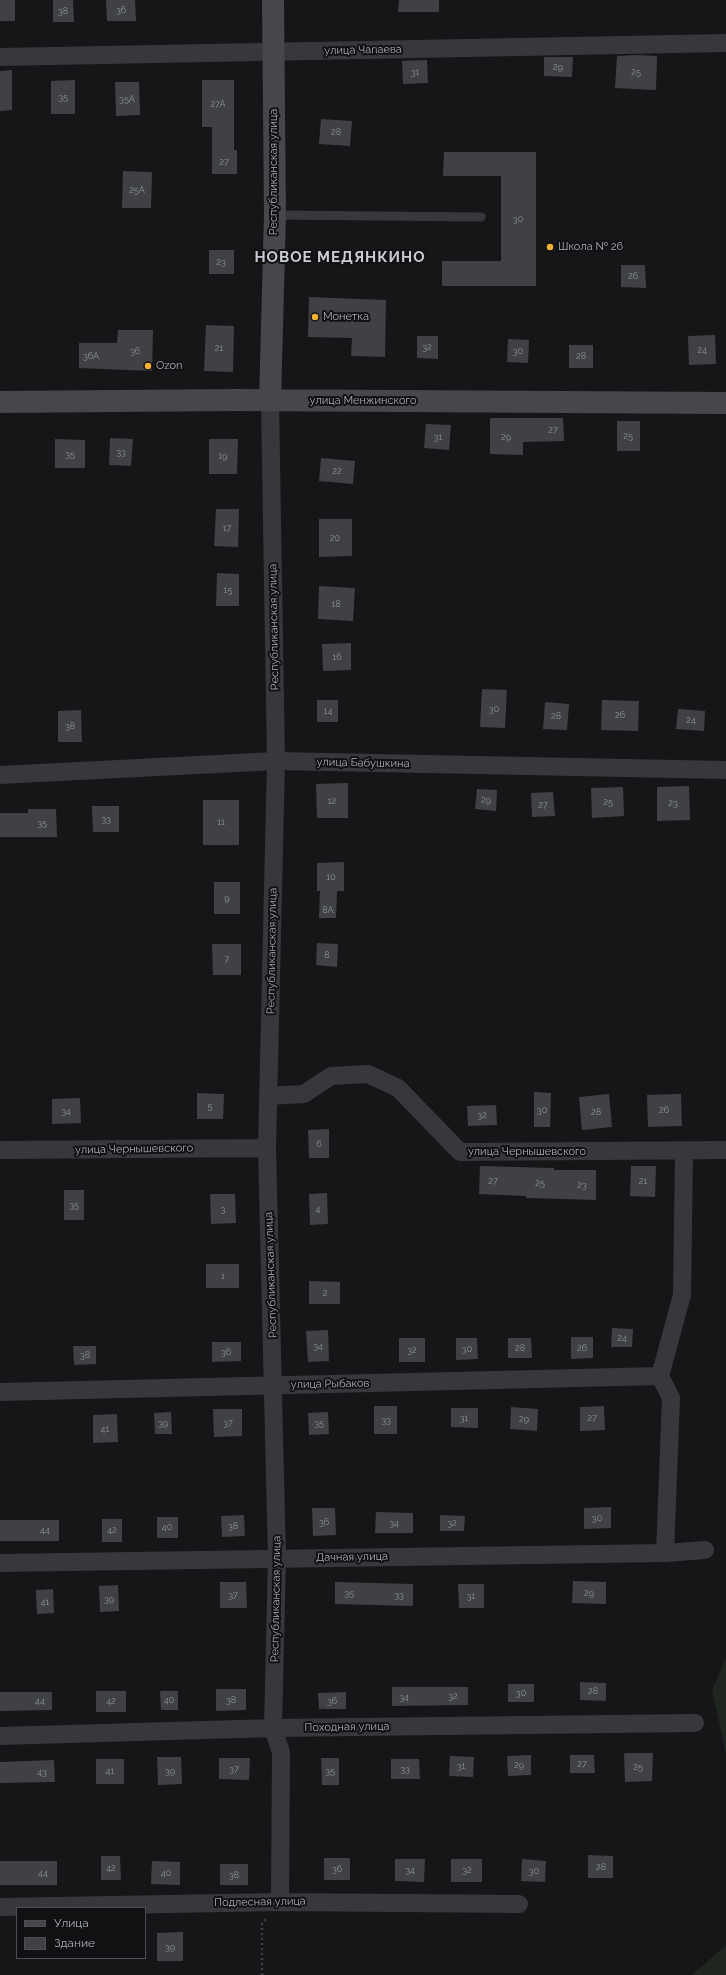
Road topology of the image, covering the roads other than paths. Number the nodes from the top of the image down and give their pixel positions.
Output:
1 (273, 0) edge
2 (726, 43) edge
3 (274, 52) junction
4 (0, 57) edge
5 (275, 215) junction
6 (481, 216) dead end
7 (270, 401) junction
8 (0, 402) edge
9 (726, 403) edge
10 (276, 761) junction
11 (726, 770) edge
12 (0, 775) edge
13 (268, 1096) junction
14 (267, 1148) junction
15 (0, 1150) edge
16 (726, 1150) edge
17 (684, 1151) junction
18 (660, 1376) junction
19 (274, 1385) junction
20 (0, 1392) edge
21 (705, 1550) dead end
22 (665, 1553) junction
23 (277, 1558) junction
24 (0, 1563) edge
25 (695, 1723) dead end
26 (273, 1728) junction
27 (0, 1736) edge
28 (280, 1902) junction
29 (519, 1904) dead end
30 (0, 1907) edge

1 - 3 main road, Республиканская улица
2 - 3 street, улица Чапаева
3 - 4 street, улица Чапаева
3 - 5 main road, Республиканская улица
5 - 6 lane
5 - 7 main road, Республиканская улица
7 - 8 main road, улица Менжинского
7 - 9 main road, улица Менжинского
7 - 10 street, Республиканская улица
10 - 11 street, улица Бабушкина
10 - 12 street, улица Бабушкина
10 - 13 street, Республиканская улица
13 - 14 street, Республиканская улица
13 - 17 street, улица Чернышевского
14 - 15 street, улица Чернышевского
14 - 19 street, Республиканская улица
16 - 17 street, улица Чернышевского
17 - 18 street
18 - 19 street, улица Рыбаков
18 - 22 street
19 - 20 street, улица Рыбаков
19 - 23 street, Республиканская улица
21 - 22 street, Дачная улица
22 - 23 street, Дачная улица
23 - 24 street, Дачная улица
23 - 26 street, Республиканская улица
25 - 26 street, Походная улица
26 - 27 street, Походная улица
26 - 28 street, Республиканская улица
28 - 29 street, Подлесная улица
28 - 30 street, Подлесная улица

